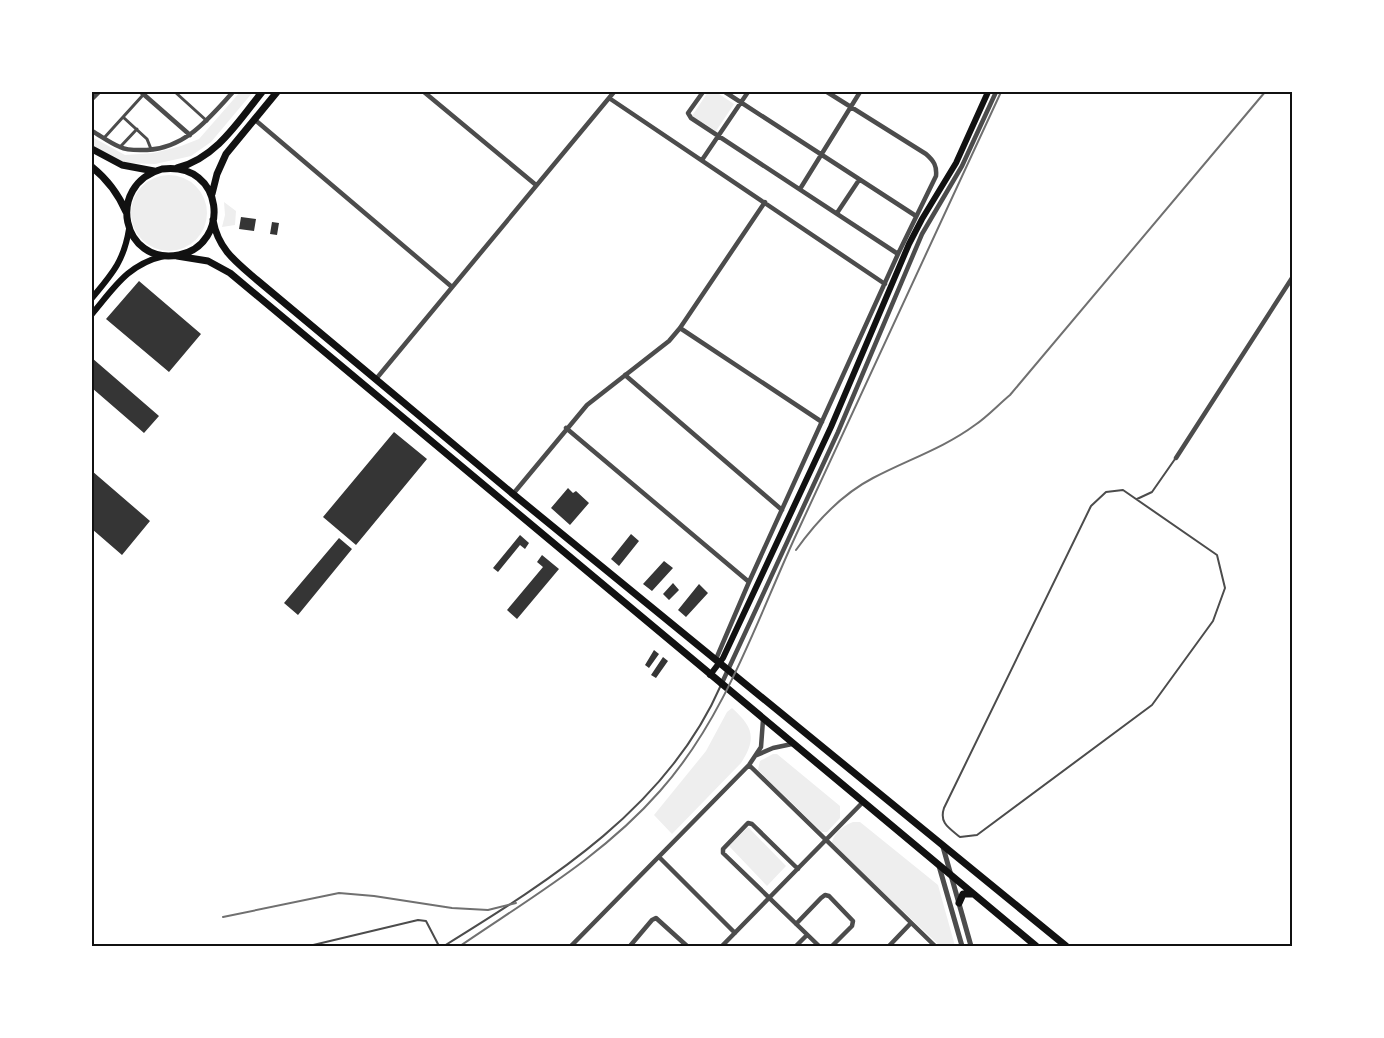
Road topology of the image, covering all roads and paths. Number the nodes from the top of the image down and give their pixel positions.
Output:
1 (99, 92) edge
2 (175, 92) edge
3 (234, 92) edge
4 (262, 92) edge
5 (277, 92) edge
6 (424, 92) edge
7 (614, 92) edge
8 (703, 92) edge
9 (725, 92) edge
10 (748, 92) edge
11 (826, 92) edge
12 (860, 92) edge
13 (988, 92) edge
14 (996, 92) edge
15 (143, 93) edge
16 (609, 98) junction
17 (92, 99) edge
18 (741, 102) junction
19 (851, 107) junction
20 (123, 117) junction
21 (254, 119) junction
22 (207, 121) junction
23 (137, 129) junction
24 (92, 131) edge
25 (190, 135) junction
26 (718, 136) junction
27 (104, 138) junction
28 (120, 147) junction
29 (92, 149) edge
30 (152, 150) junction
31 (821, 156) junction
32 (702, 160) junction
33 (92, 167) edge
34 (174, 169) junction
35 (156, 171) junction
36 (859, 180) junction
37 (536, 185) junction
38 (800, 189) junction
39 (212, 194) junction
40 (765, 202) junction
41 (126, 213) junction
42 (837, 213) junction
43 (916, 216) junction
44 (213, 220) junction
45 (129, 229) junction
46 (898, 254) junction
47 (164, 256) junction
48 (177, 256) junction
49 (1293, 278) edge
50 (885, 284) junction
51 (452, 287) junction
52 (98, 291) junction
53 (106, 297) junction
54 (92, 298) edge
55 (92, 314) edge
56 (680, 328) junction
57 (625, 375) junction
58 (376, 379) junction
59 (822, 422) junction
60 (567, 428) junction
61 (1176, 458) joint
62 (513, 494) junction
63 (1137, 499) junction
64 (782, 510) junction
65 (749, 582) junction
66 (718, 661) junction
67 (728, 670) junction
68 (710, 675) junction
69 (721, 685) junction
70 (763, 720) junction
71 (792, 744) junction
72 (757, 755) junction
73 (749, 765) junction
74 (863, 802) junction
75 (826, 840) junction
76 (943, 845) junction
77 (658, 857) junction
78 (938, 864) junction
79 (798, 869) junction
80 (951, 875) junction
81 (973, 894) junction
82 (769, 898) junction
83 (959, 903) junction
84 (796, 924) junction
85 (911, 924) junction
86 (735, 933) junction
87 (807, 935) junction
88 (309, 946) edge
89 (439, 946) edge
90 (444, 946) edge
91 (571, 946) edge
92 (630, 946) edge
93 (687, 946) edge
94 (722, 946) edge
95 (796, 946) edge
96 (819, 946) edge
97 (832, 946) edge
98 (889, 946) edge
99 (935, 946) edge
100 (962, 946) edge
101 (971, 946) edge
102 (1036, 946) edge
103 (1066, 946) edge

1 - 17 street
2 - 22 street
3 - 22 street
4 - 34 main road
5 - 21 main road
6 - 37 street
7 - 16 street
8 - 26 street
9 - 18 street
10 - 18 street
11 - 19 street
12 - 19 street
13 - 66 main road
14 - 67 street
15 - 20 street
15 - 25 street
16 - 32 street
16 - 37 street
18 - 26 street
18 - 31 street
19 - 31 street
19 - 43 street
20 - 23 street
20 - 27 street
21 - 39 main road
21 - 51 street
22 - 25 street
23 - 28 street
23 - 30 street
24 - 27 street
25 - 30 street
26 - 32 street
26 - 38 street
27 - 28 street
28 - 30 street
29 - 35 main road
31 - 36 street
31 - 38 street
32 - 40 street
33 - 41 main road
34 - 35 main road
34 - 39 main road
35 - 41 main road
36 - 42 street
36 - 43 street
37 - 51 street
38 - 42 street
39 - 44 main road
40 - 50 street
40 - 56 street
41 - 45 main road
42 - 46 street
43 - 46 street
44 - 48 main road
44 - 58 main road
45 - 47 main road
45 - 52 main road
46 - 50 street
47 - 48 main road
47 - 53 main road
48 - 68 main road
49 - 61 street
50 - 59 street
51 - 58 street
52 - 53 main road
52 - 54 main road
53 - 55 main road
56 - 57 street
56 - 59 street
57 - 60 street
57 - 64 street
58 - 62 main road
59 - 64 street
60 - 62 street
60 - 65 street
61 - 63 lane
62 - 66 main road
63 - 63 lane
64 - 65 street
65 - 66 street
66 - 67 main road
66 - 68 main road
67 - 69 street
67 - 76 main road
68 - 69 main road
69 - 70 main road
69 - 90 lane
70 - 71 main road
70 - 72 street
71 - 72 street
71 - 74 main road
72 - 73 street
73 - 75 street
73 - 77 street
74 - 75 street
74 - 78 main road
75 - 79 street
75 - 85 street
76 - 80 street
76 - 103 main road
77 - 86 street
77 - 91 street
78 - 80 main road
78 - 100 street
79 - 82 street
79 - 82 street
80 - 81 main road
80 - 83 street
81 - 83 main road
81 - 102 main road
82 - 84 street
82 - 86 street
83 - 101 street
84 - 87 street
84 - 97 street
85 - 98 street
85 - 99 street
86 - 94 street
87 - 95 street
87 - 96 street
88 - 89 lane
92 - 93 street

